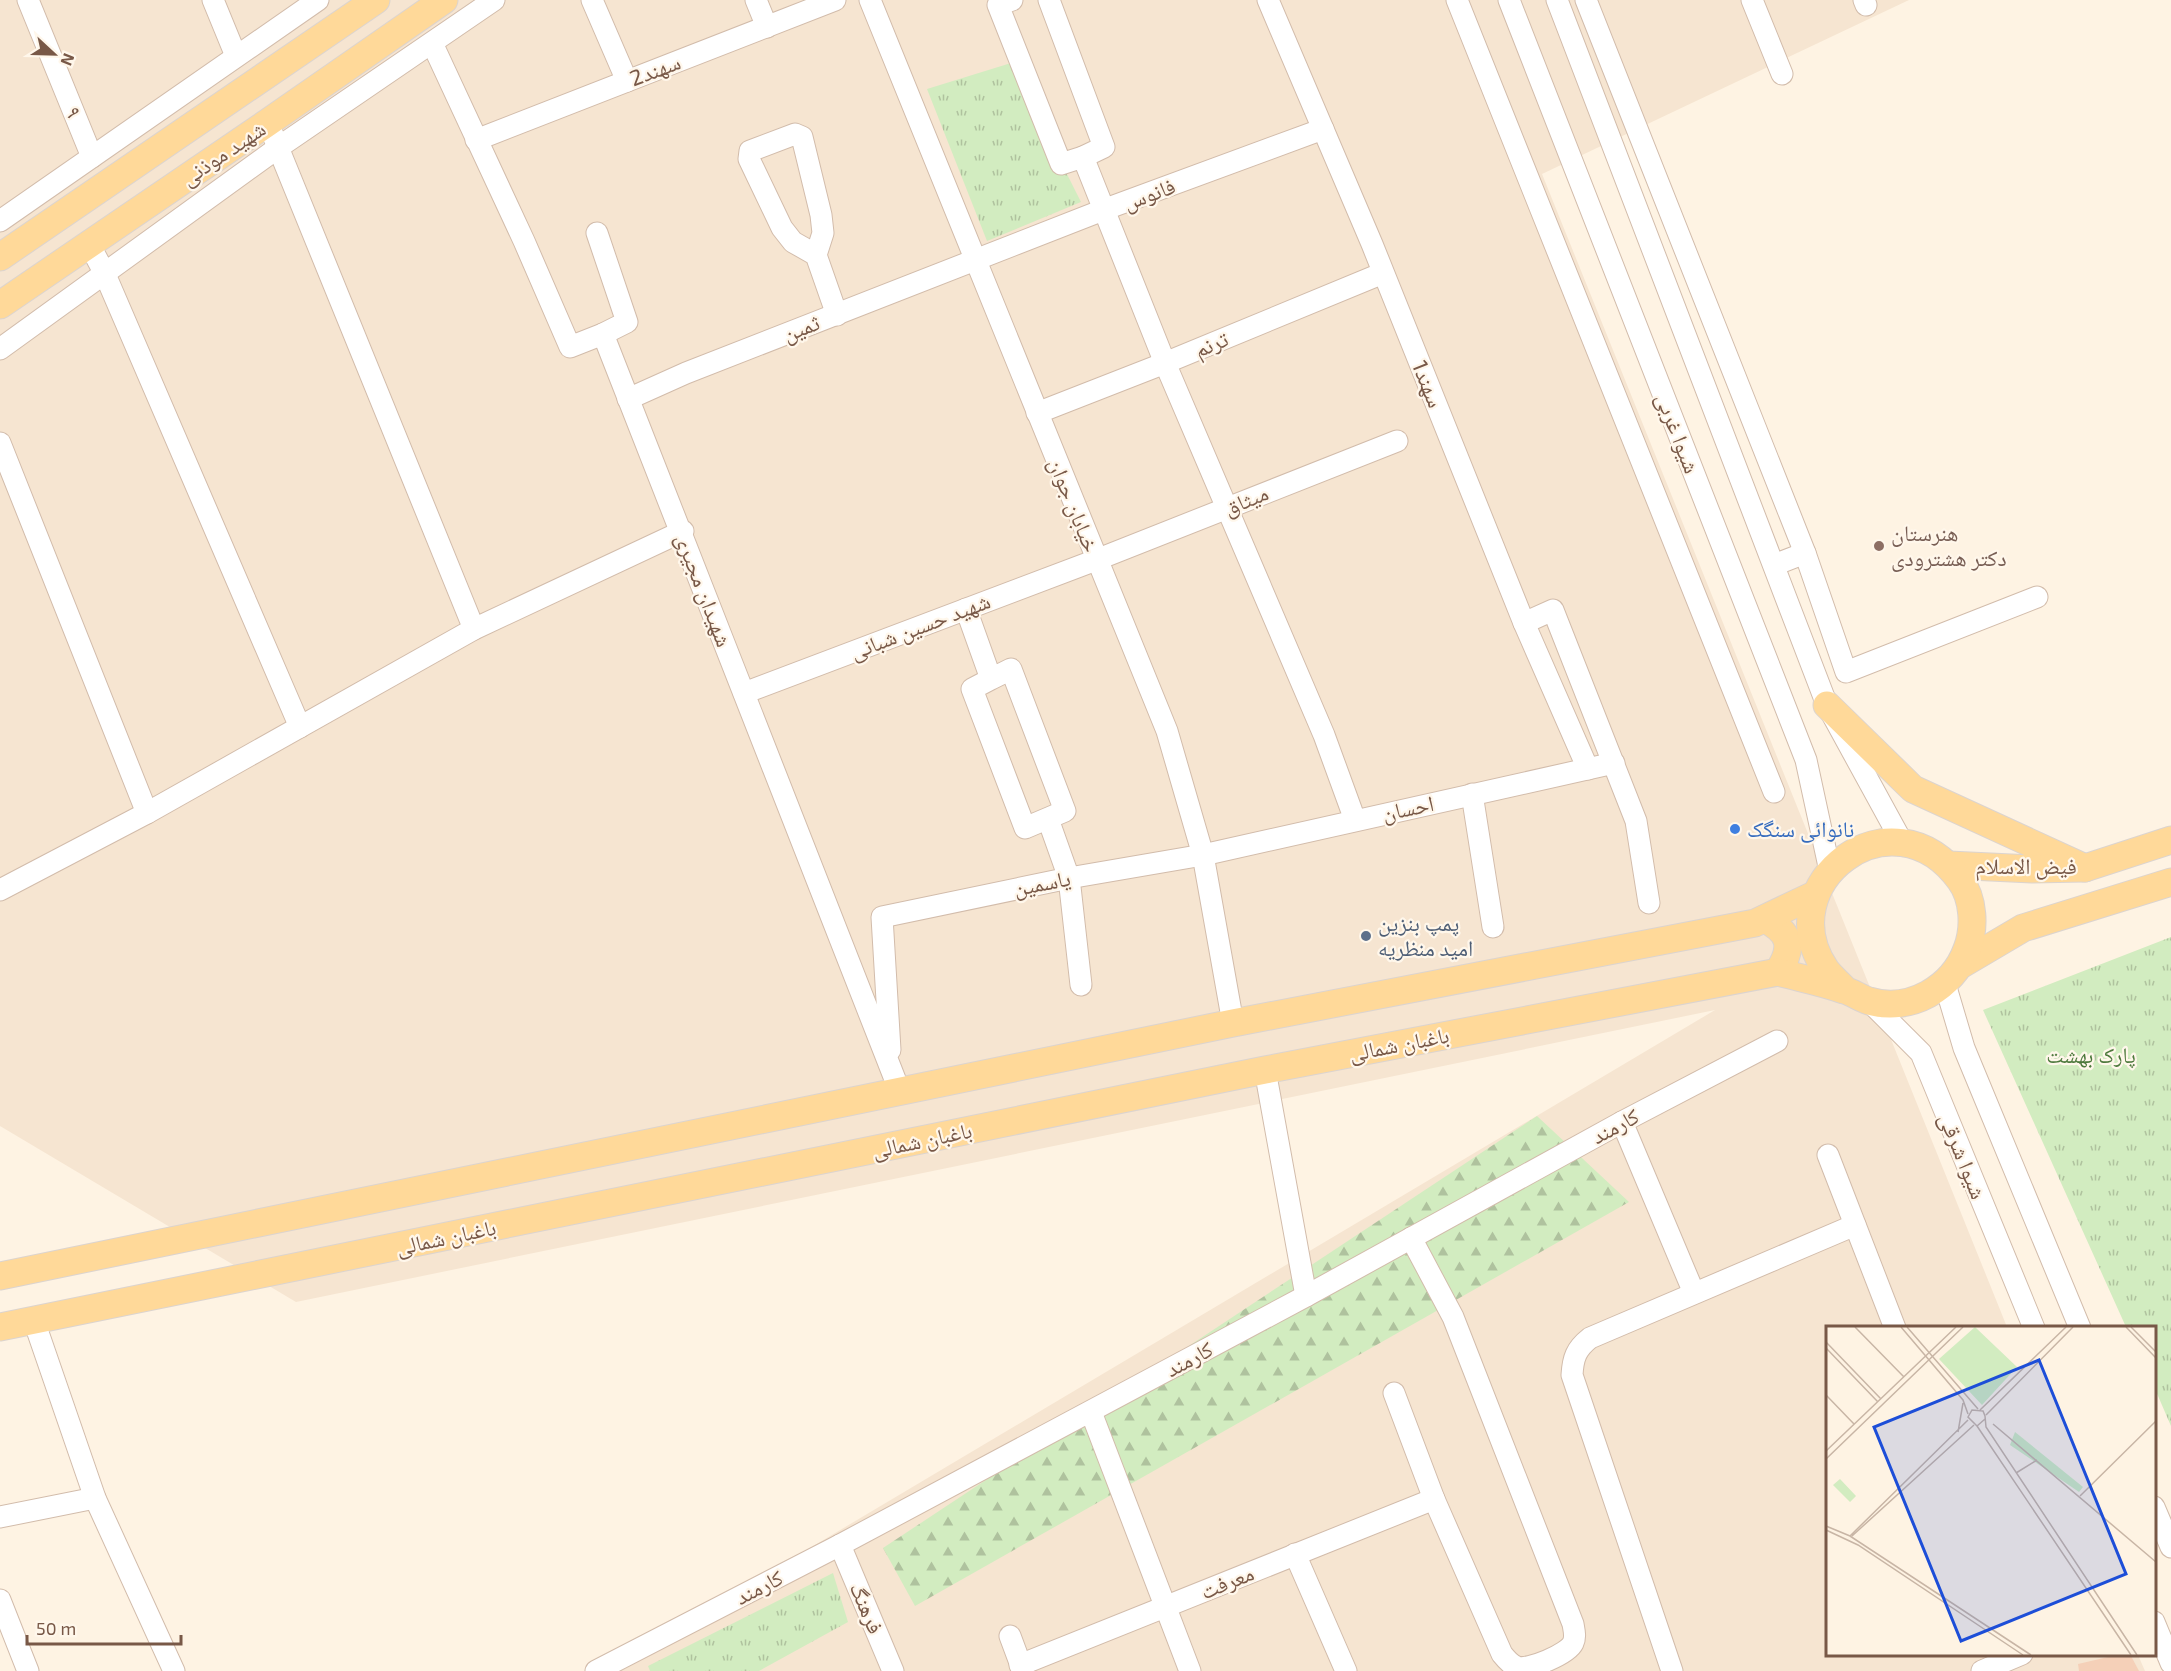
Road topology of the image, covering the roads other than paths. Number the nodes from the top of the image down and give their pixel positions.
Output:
1 (28, 0) edge
2 (213, 0) edge
3 (318, 0) edge
4 (376, 0) edge
5 (444, 0) edge
6 (494, 0) edge
7 (592, 0) edge
8 (756, 0) edge
9 (835, 0) edge
10 (870, 0) edge
11 (1012, 0) edge
12 (1049, 0) edge
13 (1268, 0) edge
14 (1457, 0) edge
15 (1509, 0) edge
16 (1557, 0) edge
17 (1586, 0) edge
18 (1752, 0) edge
19 (767, 27) junction
20 (432, 43) junction
21 (236, 56) junction
22 (1782, 74) dead end
23 (627, 81) junction
24 (1323, 129) junction
25 (273, 135) junction
26 (476, 140) junction
27 (92, 157) junction
28 (1083, 157) junction
29 (1103, 210) junction
30 (0, 221) edge
31 (597, 233) dead end
32 (89, 243) junction
33 (816, 255) junction
34 (0, 257) edge
35 (976, 261) junction
36 (104, 272) junction
37 (1383, 273) junction
38 (0, 305) edge
39 (837, 315) junction
40 (603, 334) junction
41 (0, 348) edge
42 (1166, 363) junction
43 (628, 399) junction
44 (1037, 413) junction
45 (1397, 441) dead end
46 (0, 443) edge
47 (1226, 508) junction
48 (682, 531) junction
49 (1805, 553) junction
50 (1096, 560) junction
51 (1774, 565) junction
52 (2037, 597) dead end
53 (966, 609) junction
54 (1524, 623) junction
55 (474, 629) junction
56 (991, 679) junction
57 (744, 693) junction
58 (1827, 705) junction
59 (300, 727) junction
60 (1614, 763) junction
61 (1588, 769) junction
62 (1774, 792) dead end
63 (1472, 794) junction
64 (147, 813) junction
65 (1048, 819) junction
66 (1354, 820) junction
67 (2171, 840) edge
68 (1902, 842) junction
69 (1203, 855) junction
70 (1949, 865) junction
71 (2085, 868) junction
72 (1830, 870) junction
73 (1069, 878) junction
74 (2171, 882) edge
75 (0, 890) edge
76 (1816, 894) junction
77 (1649, 903) dead end
78 (1765, 919) junction
79 (1493, 927) dead end
80 (1962, 964) junction
81 (1778, 972) junction
82 (1945, 984) junction
83 (1081, 985) dead end
84 (1845, 990) junction
85 (1869, 1001) junction
86 (1233, 1023) junction
87 (1777, 1041) dead end
88 (1265, 1070) junction
89 (896, 1081) junction
90 (1622, 1122) junction
91 (1828, 1155) dead end
92 (1855, 1225) junction
93 (1411, 1238) junction
94 (0, 1276) edge
95 (1694, 1293) junction
96 (1306, 1296) junction
97 (34, 1321) junction
98 (1894, 1326) edge
99 (2033, 1326) edge
100 (2079, 1326) edge
101 (0, 1327) edge
102 (1394, 1393) dead end
103 (1090, 1412) junction
104 (95, 1497) junction
105 (1434, 1499) junction
106 (2156, 1512) edge
107 (0, 1517) edge
108 (840, 1545) junction
109 (2171, 1547) edge
110 (1295, 1554) junction
111 (0, 1600) edge
112 (1166, 1606) junction
113 (2156, 1627) edge
114 (1010, 1636) dead end
115 (2020, 1656) edge
116 (2171, 1663) edge
117 (618, 1666) edge
118 (1021, 1668) edge
119 (27, 1671) edge
120 (174, 1671) edge
121 (596, 1671) edge
122 (893, 1671) edge
123 (1190, 1671) edge
124 (1346, 1671) edge
125 (1672, 1671) edge
126 (1982, 1671) edge

1 - 27 street, ۹
2 - 21 street
3 - 21 street
4 - 34 main road, شهید موذنی
5 - 25 main road, شهید موذنی
6 - 20 street
7 - 23 street
8 - 19 street
9 - 19 street, 2سهند
10 - 35 street, خیابان جوان
11 - 28 street
12 - 28 street
13 - 24 street, 1سهند
14 - 62 street
15 - 72 street, شیوا غربی
16 - 51 street, شیوا غربی
17 - 49 street
18 - 22 street
19 - 23 street, 2سهند
20 - 25 street
20 - 26 street
21 - 27 street
23 - 26 street, 2سهند
24 - 29 street, فانوس
24 - 37 street, 1سهند
25 - 32 main road, شهید موذنی
25 - 36 street
25 - 55 street
26 - 40 street
27 - 30 street
28 - 29 street
29 - 35 street, فانوس
29 - 42 street
31 - 40 street
32 - 36 street
32 - 38 main road, شهید موذنی
33 - 33 street
33 - 39 street
35 - 39 street, ثمین
35 - 44 street, خیابان جوان
36 - 41 street
36 - 59 street
37 - 42 street, ترنم
37 - 54 street, 1سهند
39 - 43 street, ثمین
40 - 43 street, شهیدان مجیری
42 - 44 street, ترنم
42 - 47 street
43 - 48 street, شهیدان مجیری
44 - 50 street, خیابان جوان
45 - 47 street, میثاق
46 - 64 street
47 - 50 street, میثاق
47 - 66 street
48 - 55 street
48 - 57 street, شهیدان مجیری
49 - 51 street
49 - 52 street
50 - 53 street, شهید حسین شبانی
50 - 69 street, خیابان جوان
51 - 58 street, شیوا غربی
53 - 56 street
53 - 57 street, شهید حسین شبانی
54 - 60 street
54 - 61 street, 1سهند
55 - 59 street
56 - 65 street
56 - 65 street
57 - 89 street, شهیدان مجیری
58 - 68 street, شیوا غربی
58 - 71 main road
59 - 64 street
60 - 61 street, احسان
60 - 77 street
61 - 63 street, احسان
63 - 66 street, احسان
63 - 79 street
64 - 75 street
65 - 73 street
66 - 69 street, احسان
67 - 71 main road, فیض الاسلام
68 - 70 main road
68 - 72 main road
69 - 73 street, یاسمین
69 - 86 street, خیابان جوان
70 - 71 main road, فیض الاسلام
70 - 80 main road
72 - 76 main road
73 - 83 street
73 - 89 street, یاسمین
74 - 80 main road, فیض الاسلام
76 - 78 main road
76 - 84 main road
78 - 81 main road
78 - 86 main road
80 - 82 main road
81 - 84 main road, باغبان شمالی
81 - 88 main road, باغبان شمالی
82 - 85 main road
82 - 100 street, شیوا شرقی
84 - 85 main road
85 - 99 street, شیوا شرقی
86 - 89 main road
87 - 90 street, کارمند
88 - 96 street
88 - 97 main road, باغبان شمالی
89 - 94 main road
90 - 93 street, کارمند
90 - 95 street
91 - 92 street
92 - 95 street
92 - 98 street
93 - 96 street, کارمند
93 - 105 street
95 - 125 street
96 - 103 street, کارمند
97 - 101 main road, باغبان شمالی
97 - 104 street
102 - 105 street
103 - 108 street, کارمند
103 - 112 street
104 - 107 street
104 - 120 street
105 - 110 street, معرفت
106 - 109 street
108 - 117 street, کارمند
108 - 122 street, فرهنگ
110 - 112 street, معرفت
110 - 124 street
111 - 119 street
112 - 118 street, معرفت
112 - 123 street
113 - 116 street
114 - 118 street
115 - 126 street
117 - 121 street, کارمند

